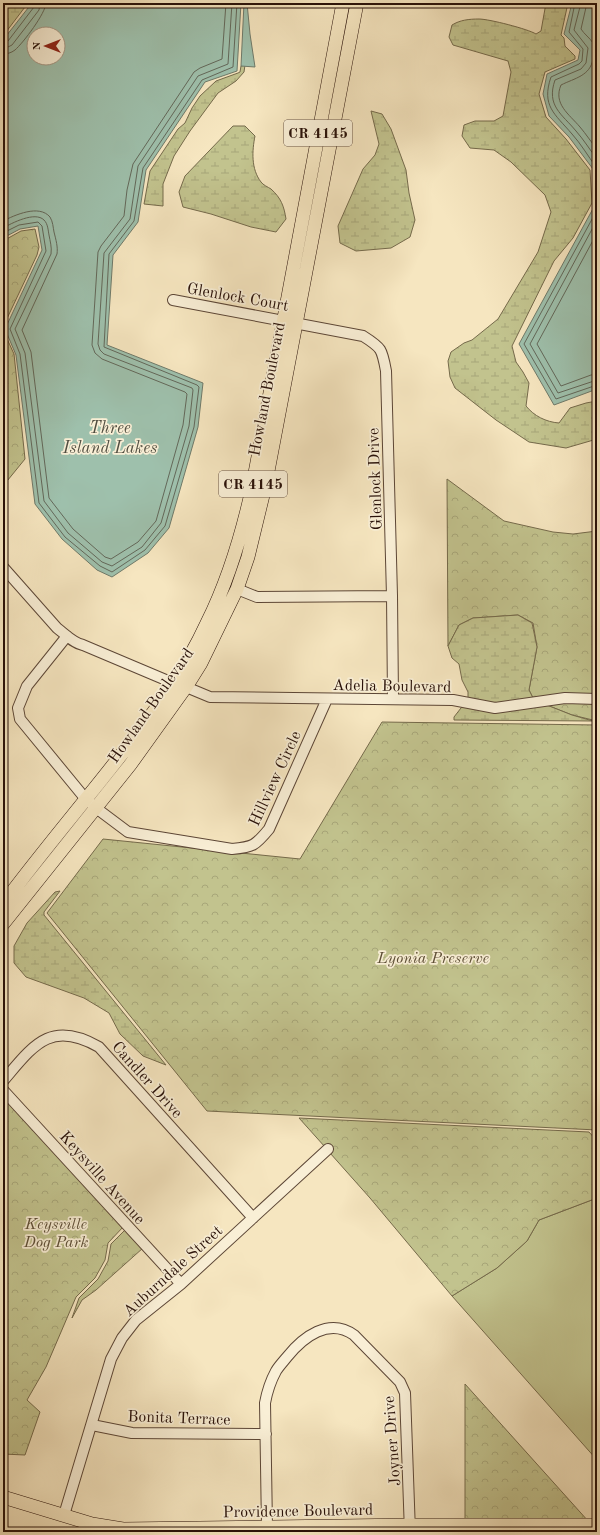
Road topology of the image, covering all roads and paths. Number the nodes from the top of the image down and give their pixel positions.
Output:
1 (344, 3) edge
2 (357, 3) edge
3 (173, 300) dead end
4 (284, 320) junction
5 (296, 322) junction
6 (3, 567) edge
7 (237, 588) junction
8 (392, 596) junction
9 (67, 636) junction
10 (184, 666) junction
11 (173, 683) junction
12 (186, 687) junction
13 (327, 699) junction
14 (393, 699) junction
15 (597, 699) edge
16 (92, 804) junction
17 (3, 904) edge
18 (3, 924) edge
19 (3, 1081) edge
20 (3, 1090) edge
21 (328, 1149) dead end
22 (253, 1218) junction
23 (181, 1284) junction
24 (92, 1425) junction
25 (266, 1434) junction
26 (3, 1498) edge
27 (64, 1515) junction
28 (597, 1525) edge
29 (267, 1528) junction
30 (410, 1529) edge

1 - 4 main road, Howland Boulevard / CR 4145
2 - 5 main road, Howland Boulevard / CR 4145
3 - 4 street, Glenlock Court
4 - 5 street, Glenlock Court
4 - 10 main road, Howland Boulevard / CR 4145
5 - 7 main road, Howland Boulevard / CR 4145
5 - 8 street, Glenlock Drive
6 - 9 street
7 - 8 street
7 - 12 main road, Howland Boulevard / CR 4145
8 - 14 street, Glenlock Drive
9 - 11 street
9 - 16 street, Hillview Circle
10 - 11 main road, Howland Boulevard / CR 4145
10 - 12 main road
11 - 16 main road, Howland Boulevard / CR 4145
12 - 13 street, Adelia Boulevard
12 - 16 main road, Howland Boulevard / CR 4145
13 - 14 street, Adelia Boulevard
13 - 16 street, Hillview Circle
14 - 15 street, Adelia Boulevard
16 - 17 main road, Howland Boulevard / CR 4145
16 - 18 main road, Howland Boulevard / CR 4145
19 - 22 street, Candler Drive
20 - 23 street, Keysville Avenue
21 - 22 street, Auburndale Street
22 - 23 street, Auburndale Street
23 - 24 street, Auburndale Street
24 - 25 street, Bonita Terrace
24 - 27 street, Auburndale Street
25 - 29 street, Joyner Drive
25 - 30 street, Joyner Drive
26 - 27 main road, Providence Boulevard
27 - 29 main road, Providence Boulevard
28 - 30 main road, Providence Boulevard
29 - 30 main road, Providence Boulevard

